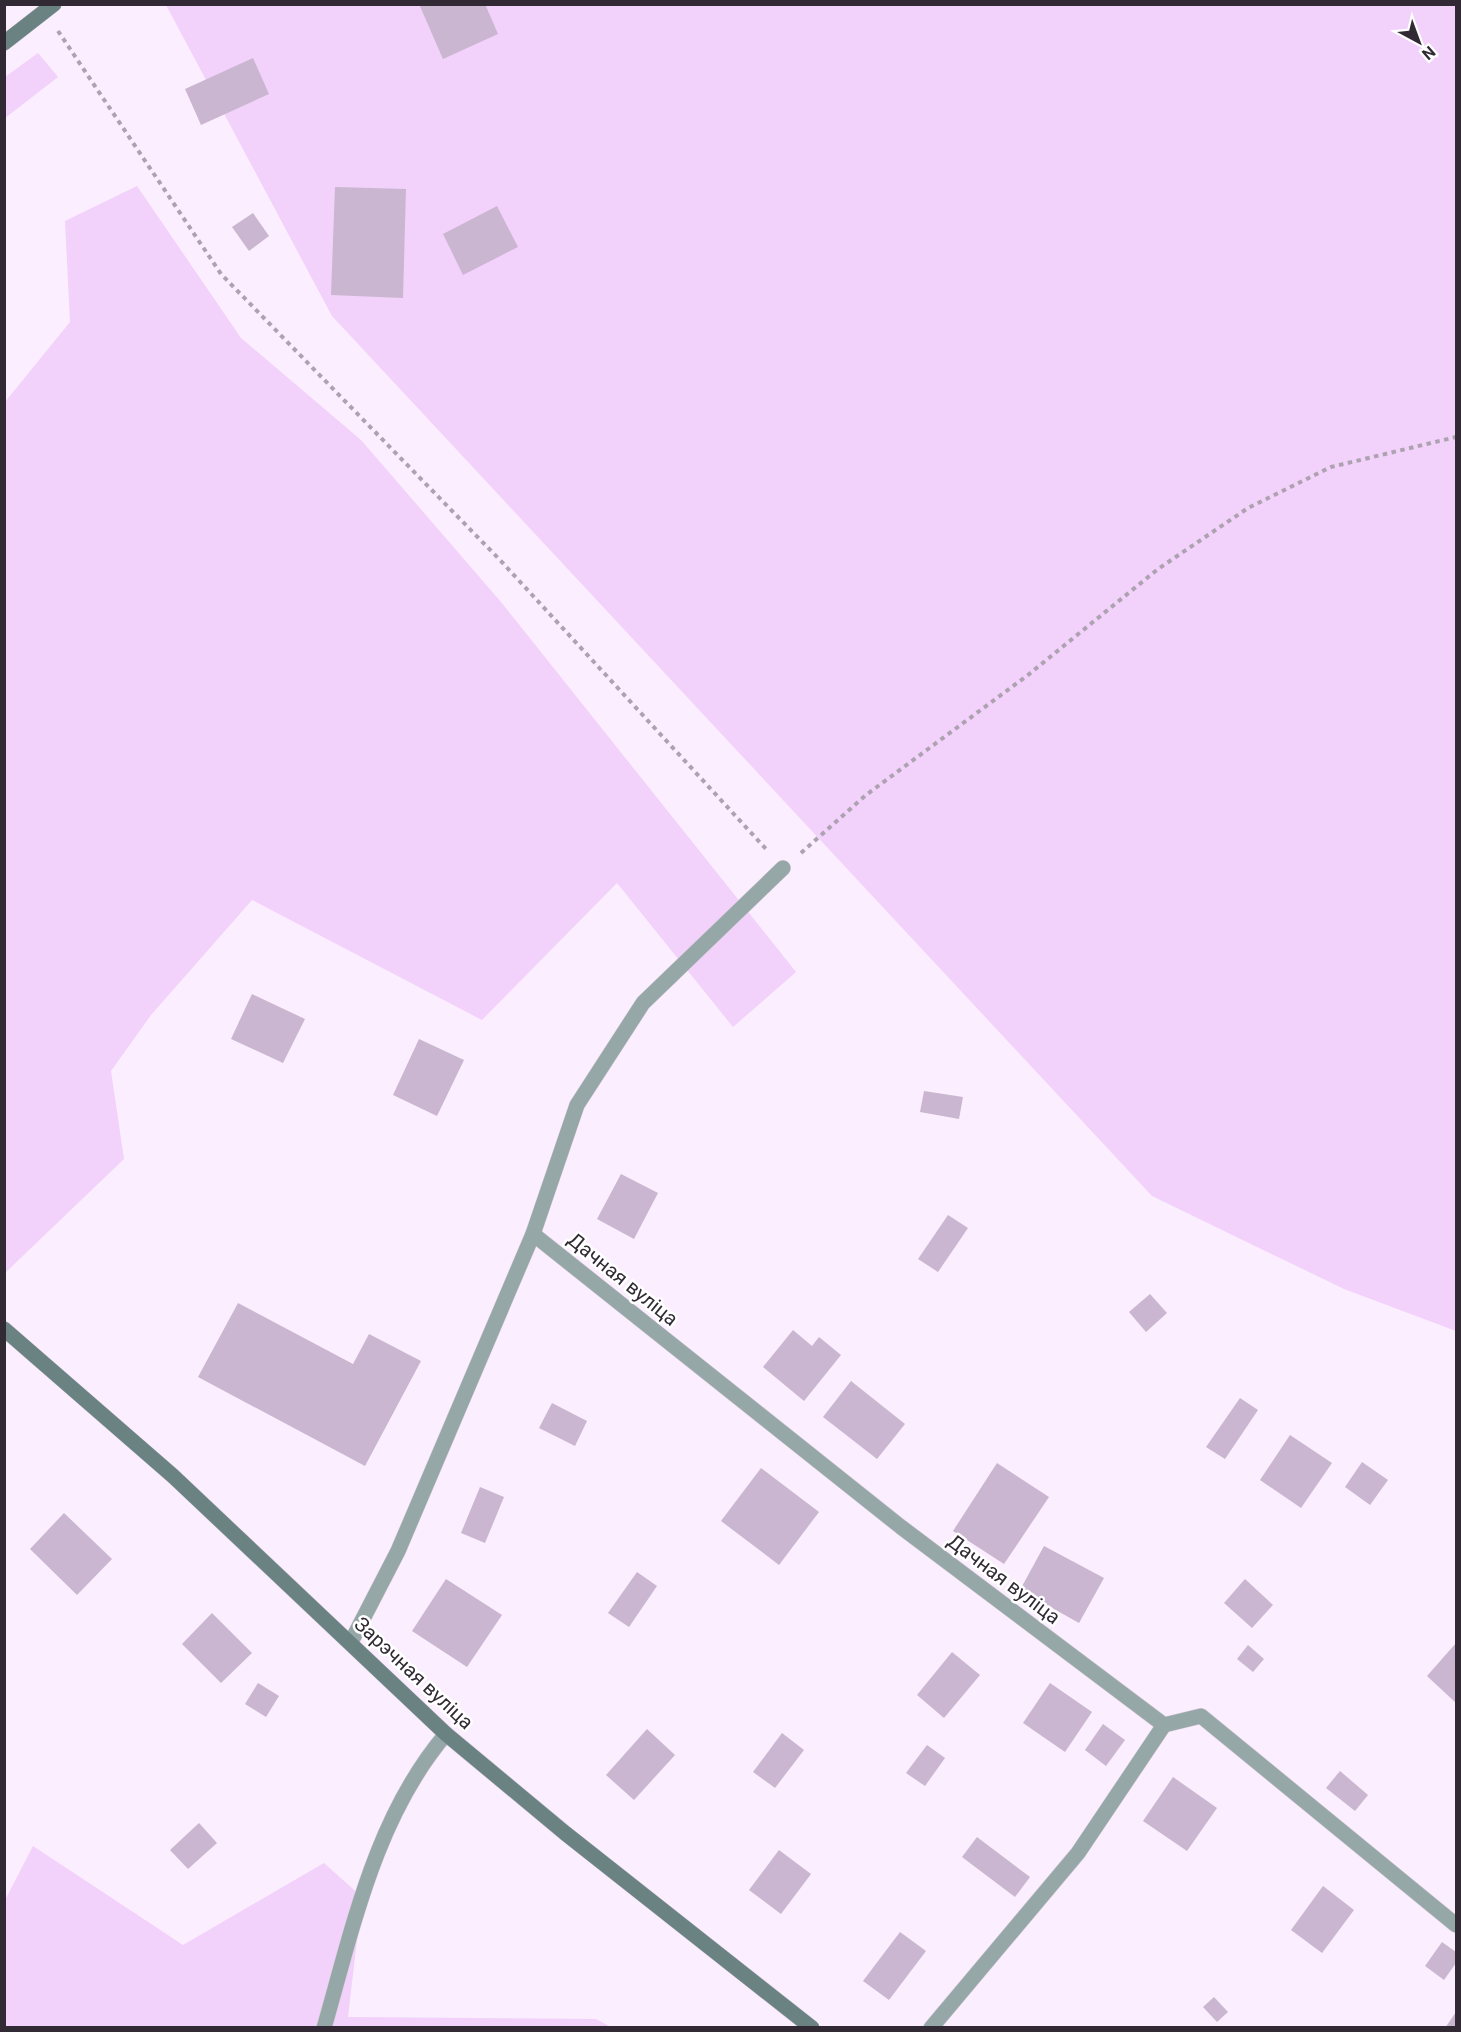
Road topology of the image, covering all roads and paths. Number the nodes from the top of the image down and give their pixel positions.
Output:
1 (50, 9) edge
2 (4, 43) edge
3 (1456, 437) edge
4 (783, 868) junction
5 (533, 1234) junction
6 (4, 1329) edge
7 (351, 1642) junction
8 (1164, 1725) junction
9 (446, 1734) junction
10 (1456, 1925) edge
11 (324, 2028) edge
12 (812, 2028) edge
13 (931, 2028) edge

1 - 2 street
1 - 4 path
3 - 4 path
4 - 5 street
5 - 7 street
5 - 8 street, Дачная вуліца
6 - 7 street, Зарэчная вуліца
7 - 9 street, Зарэчная вуліца
8 - 10 street
8 - 13 street
9 - 11 street
9 - 12 street, Зарэчная вуліца

